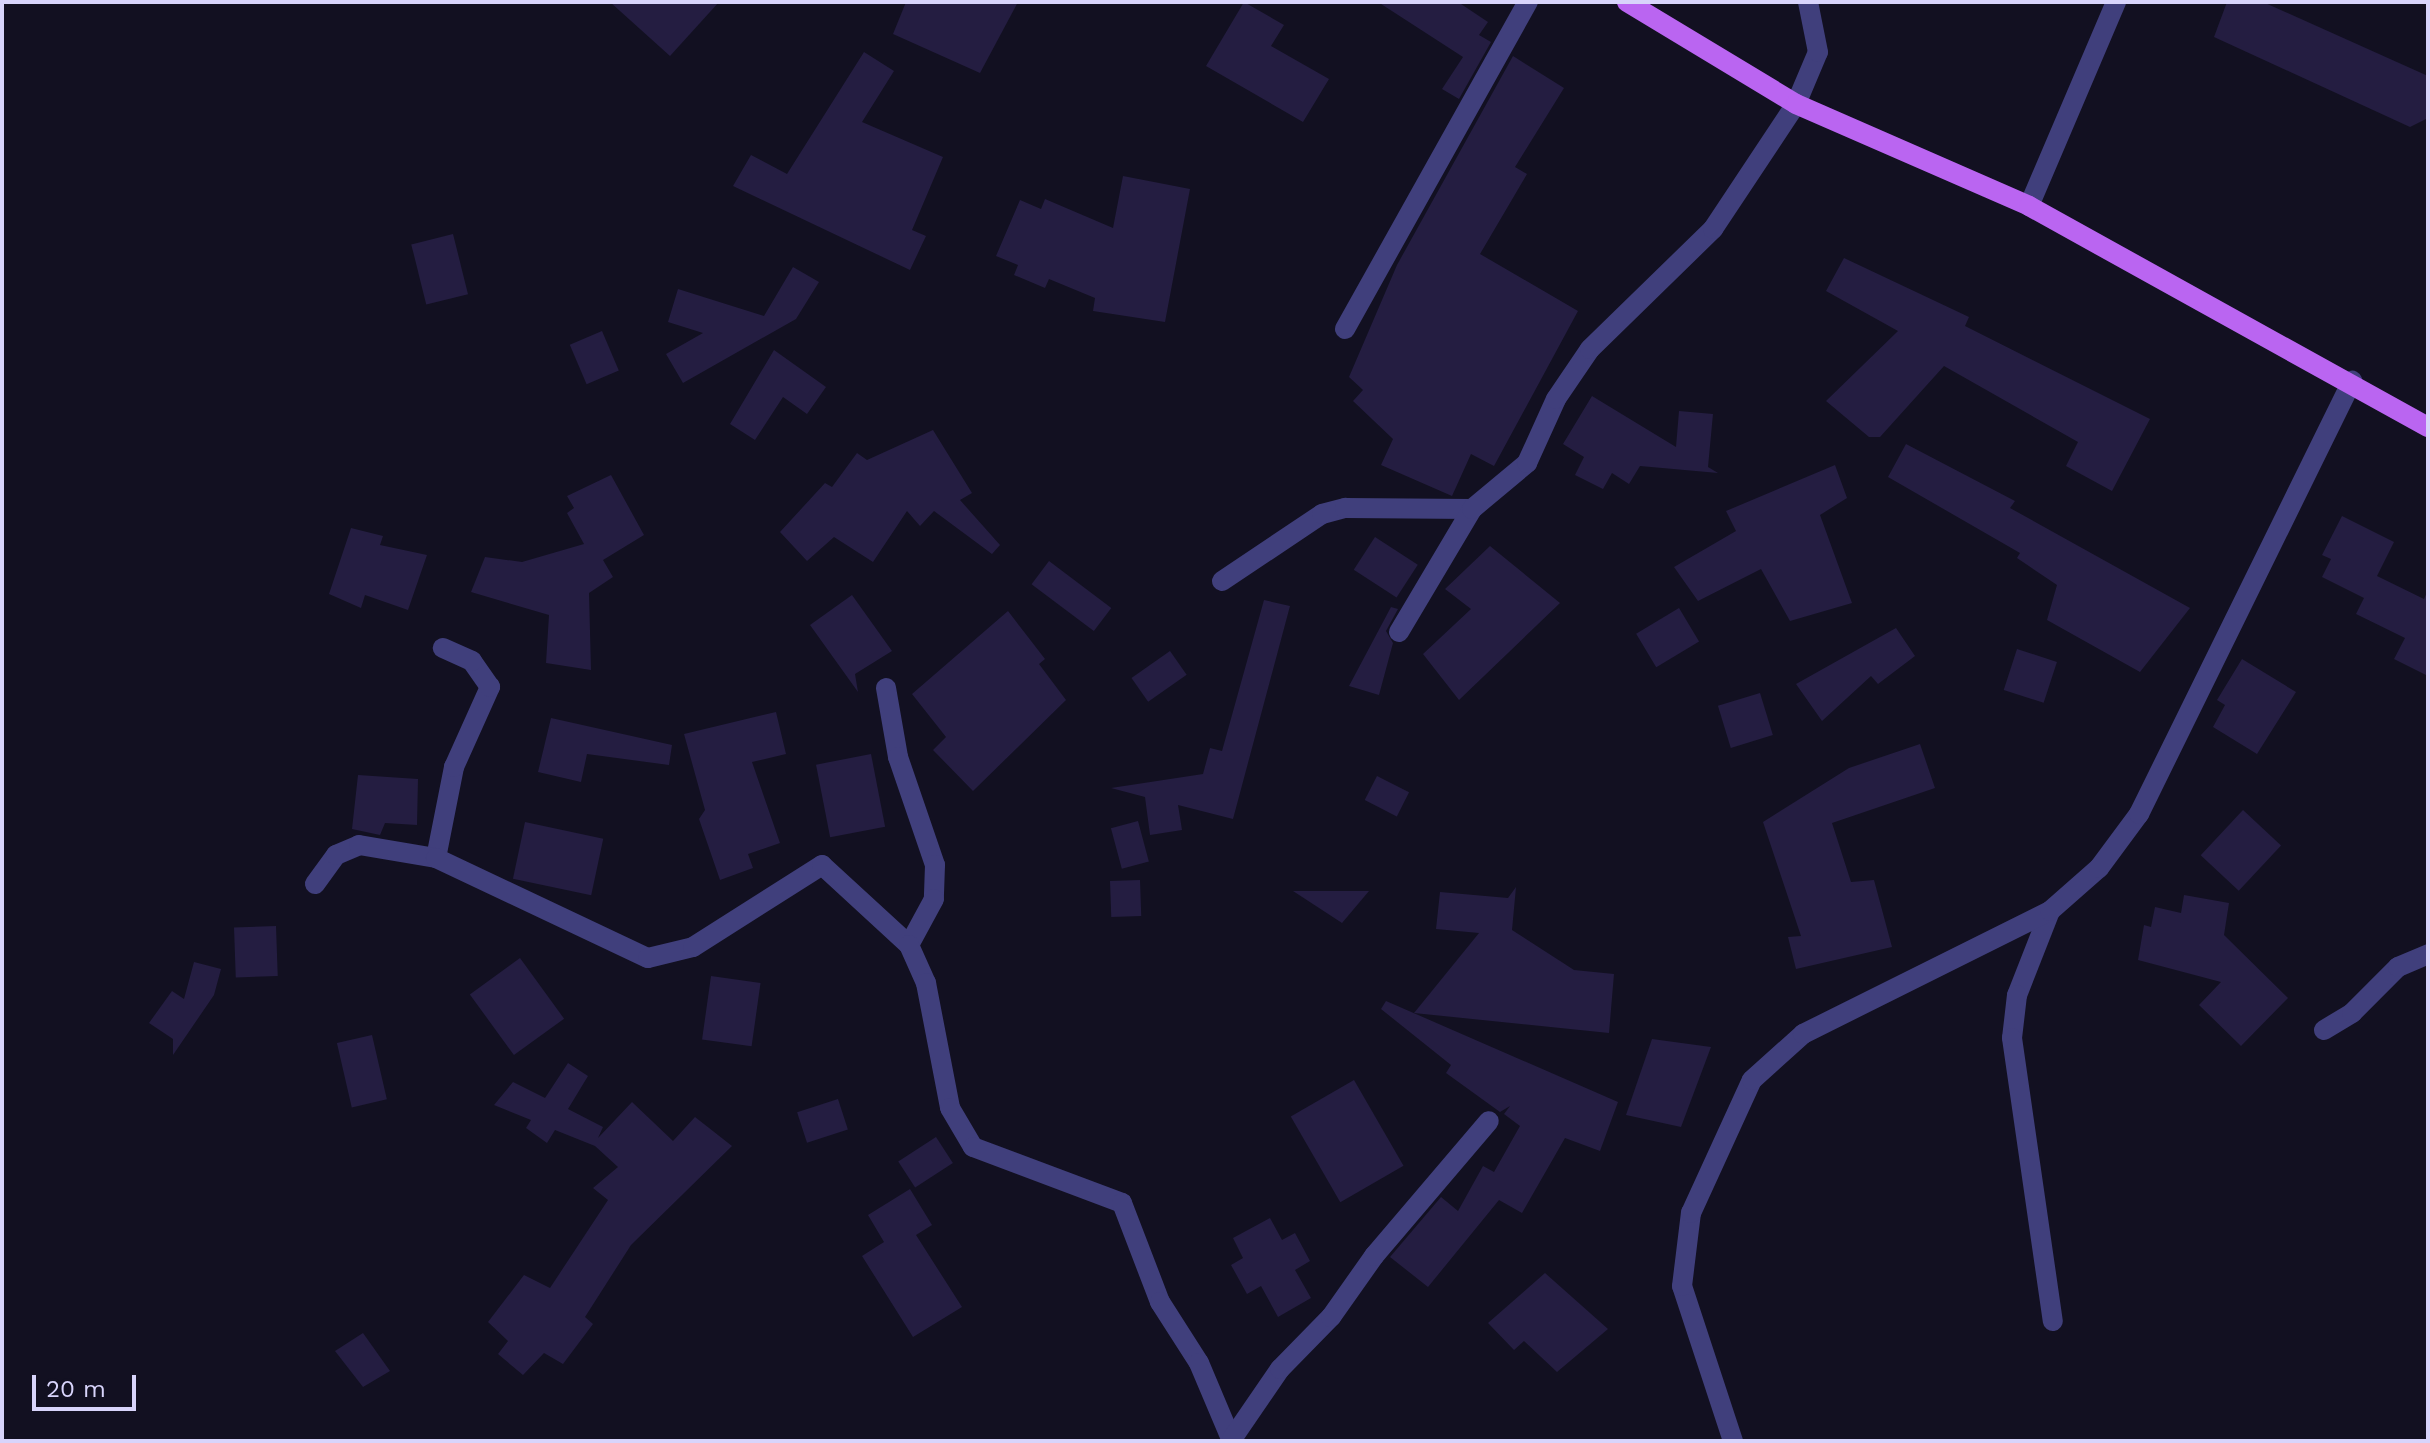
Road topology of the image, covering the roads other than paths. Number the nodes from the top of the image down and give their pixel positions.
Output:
1 (1528, 2) edge
2 (1627, 2) edge
3 (1808, 2) edge
4 (2116, 2) edge
5 (1796, 104) junction
6 (2029, 206) junction
7 (1345, 329) dead end
8 (2352, 381) junction
9 (2428, 427) edge
10 (1472, 509) junction
11 (1222, 581) dead end
12 (1399, 632) dead end
13 (443, 648) dead end
14 (886, 688) dead end
15 (436, 858) junction
16 (315, 884) dead end
17 (2050, 911) junction
18 (909, 945) junction
19 (2428, 954) edge
20 (2324, 1030) dead end
21 (1489, 1121) dead end
22 (2053, 1321) dead end
23 (1232, 1440) edge
24 (1733, 1441) edge

1 - 7 street
2 - 5 main road
3 - 5 street
4 - 6 street
5 - 6 main road
5 - 10 street
6 - 8 main road
8 - 9 main road
8 - 17 street
10 - 11 street
10 - 12 street
13 - 15 street
14 - 18 street
15 - 16 street
15 - 18 street
17 - 22 street
17 - 24 street
18 - 23 street
19 - 20 street
21 - 23 street

